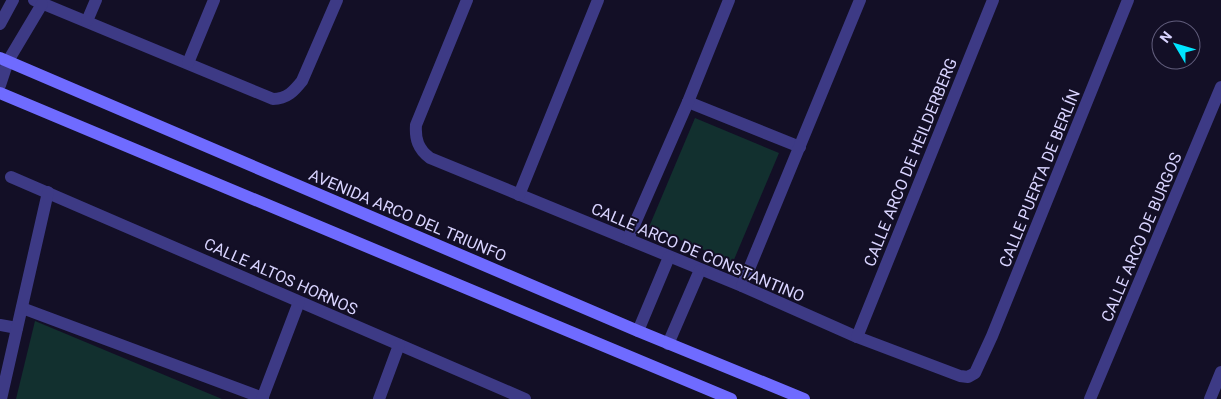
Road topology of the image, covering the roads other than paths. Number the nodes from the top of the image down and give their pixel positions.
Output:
1 (13, 0) edge
2 (96, 0) edge
3 (214, 0) edge
4 (337, 0) edge
5 (467, 0) edge
6 (598, 0) edge
7 (729, 0) edge
8 (860, 0) edge
9 (993, 0) edge
10 (1128, 0) edge
11 (38, 2) edge
12 (87, 21) junction
13 (0, 24) edge
14 (4, 60) edge
15 (188, 63) junction
16 (0, 85) edge
17 (1221, 88) edge
18 (0, 93) edge
19 (688, 102) junction
20 (800, 147) junction
21 (11, 177) dead end
22 (48, 192) junction
23 (519, 195) junction
24 (628, 239) junction
25 (669, 257) junction
26 (700, 270) junction
27 (742, 286) junction
28 (299, 302) junction
29 (22, 308) junction
30 (0, 324) edge
31 (17, 328) junction
32 (638, 331) junction
33 (857, 337) junction
34 (668, 344) junction
35 (400, 345) junction
36 (5, 360) edge
37 (978, 368) joint
38 (1221, 372) edge
39 (500, 394) edge
40 (0, 399) edge
41 (263, 399) edge
42 (379, 399) edge
43 (526, 399) edge
44 (731, 399) edge
45 (804, 399) edge
46 (1090, 399) edge
47 (1210, 399) edge

1 - 13 street
2 - 12 street
3 - 15 street
4 - 15 street
5 - 23 street, CALLE ARCO DE CONSTANTINO
6 - 23 street
7 - 19 street
8 - 20 street
9 - 33 street, CALLE ARCO DE HEILDERBERG
10 - 37 street, CALLE PUERTA DE BERLÍN
11 - 12 street
11 - 14 street
12 - 15 street
14 - 16 street
14 - 32 street, AVENIDA ARCO DEL TRIUNFO
17 - 46 street, CALLE ARCO DE BURGOS
18 - 44 street
19 - 20 street
19 - 24 street
20 - 27 street
21 - 22 street, CALLE ALTOS HORNOS
22 - 28 street, CALLE ALTOS HORNOS
22 - 29 street
23 - 24 street, CALLE ARCO DE CONSTANTINO
24 - 25 street, CALLE ARCO DE CONSTANTINO
25 - 26 street, CALLE ARCO DE CONSTANTINO
25 - 32 street
26 - 27 street, CALLE ARCO DE CONSTANTINO
26 - 34 street
27 - 33 street, CALLE ARCO DE CONSTANTINO
28 - 35 street, CALLE ALTOS HORNOS
28 - 41 street
29 - 31 street
29 - 41 street
30 - 31 street
31 - 36 street
32 - 34 street, AVENIDA ARCO DEL TRIUNFO
33 - 37 street, CALLE ARCO DE CONSTANTINO
34 - 45 street, AVENIDA ARCO DEL TRIUNFO
35 - 39 street, CALLE ALTOS HORNOS
35 - 42 street
36 - 40 street
38 - 47 street
39 - 43 street, CALLE ALTOS HORNOS

